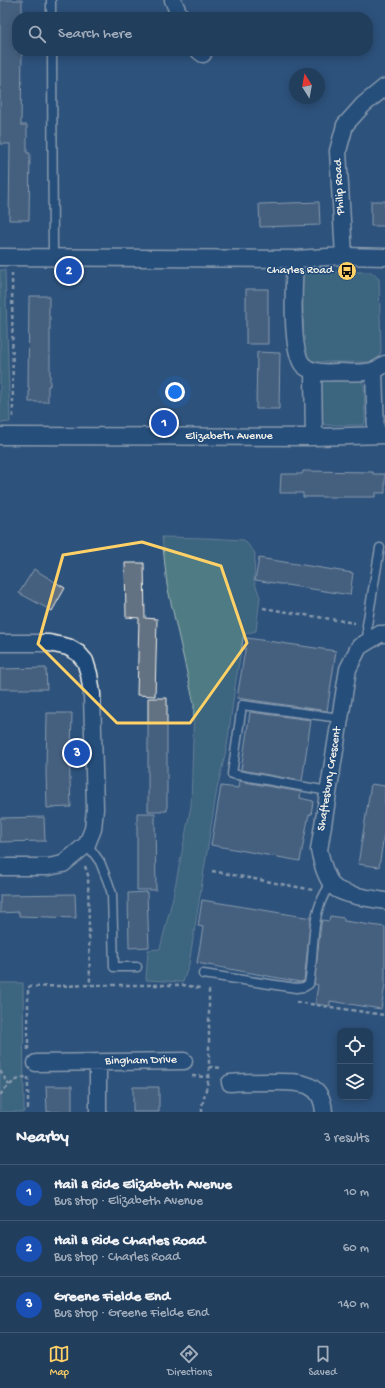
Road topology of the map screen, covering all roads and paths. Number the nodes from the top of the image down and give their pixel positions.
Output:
1 (51, 0) edge
2 (173, 0) edge
3 (51, 12) edge
4 (178, 12) edge
5 (52, 56) edge
6 (385, 87) edge
7 (53, 256) junction
8 (344, 256) junction
9 (6, 257) edge
10 (385, 257) edge
11 (295, 259) junction
12 (379, 367) edge
13 (313, 371) junction
14 (380, 435) edge
15 (6, 436) edge
16 (314, 437) junction
17 (380, 548) dead end
18 (263, 608) dead end
19 (368, 633) junction
20 (385, 634) edge
21 (0, 643) edge
22 (340, 718) junction
23 (328, 791) junction
24 (84, 848) junction
25 (0, 867) edge
26 (212, 871) dead end
27 (329, 887) junction
28 (385, 901) edge
29 (137, 967) dead end
30 (203, 974) dead end
31 (90, 985) junction
32 (184, 1060) dead end
33 (98, 1062) junction
34 (31, 1063) junction
35 (0, 1071) edge
36 (28, 1077) junction
37 (230, 1083) dead end
38 (9, 1085) junction
39 (0, 1095) edge
40 (28, 1112) edge
41 (98, 1112) edge
42 (202, 1112) edge
43 (324, 1112) edge

1 - 3 lane
2 - 4 street
5 - 7 lane
6 - 8 street, Philip Road
7 - 9 street
7 - 11 street
8 - 10 street
8 - 11 street
9 - 15 path
11 - 13 street
12 - 13 street
12 - 14 street
13 - 16 street
14 - 16 street, Elizabeth Avenue
15 - 16 street, Elizabeth Avenue
17 - 19 lane
18 - 19 path
19 - 20 street, Shaftesbury Crescent
19 - 22 street, Shaftesbury Crescent
21 - 24 street
22 - 23 street, Shaftesbury Crescent
22 - 23 lane
23 - 27 street, Shaftesbury Crescent
24 - 25 street
24 - 29 lane
24 - 31 path
26 - 27 path
27 - 28 street, Shaftesbury Crescent
27 - 30 lane
31 - 34 path
31 - 42 path
32 - 33 street, Bingham Drive
33 - 34 street, Bingham Drive
33 - 41 street, Bingham Drive
34 - 36 path
35 - 38 path
36 - 38 path
36 - 40 path
37 - 43 street
38 - 39 path

